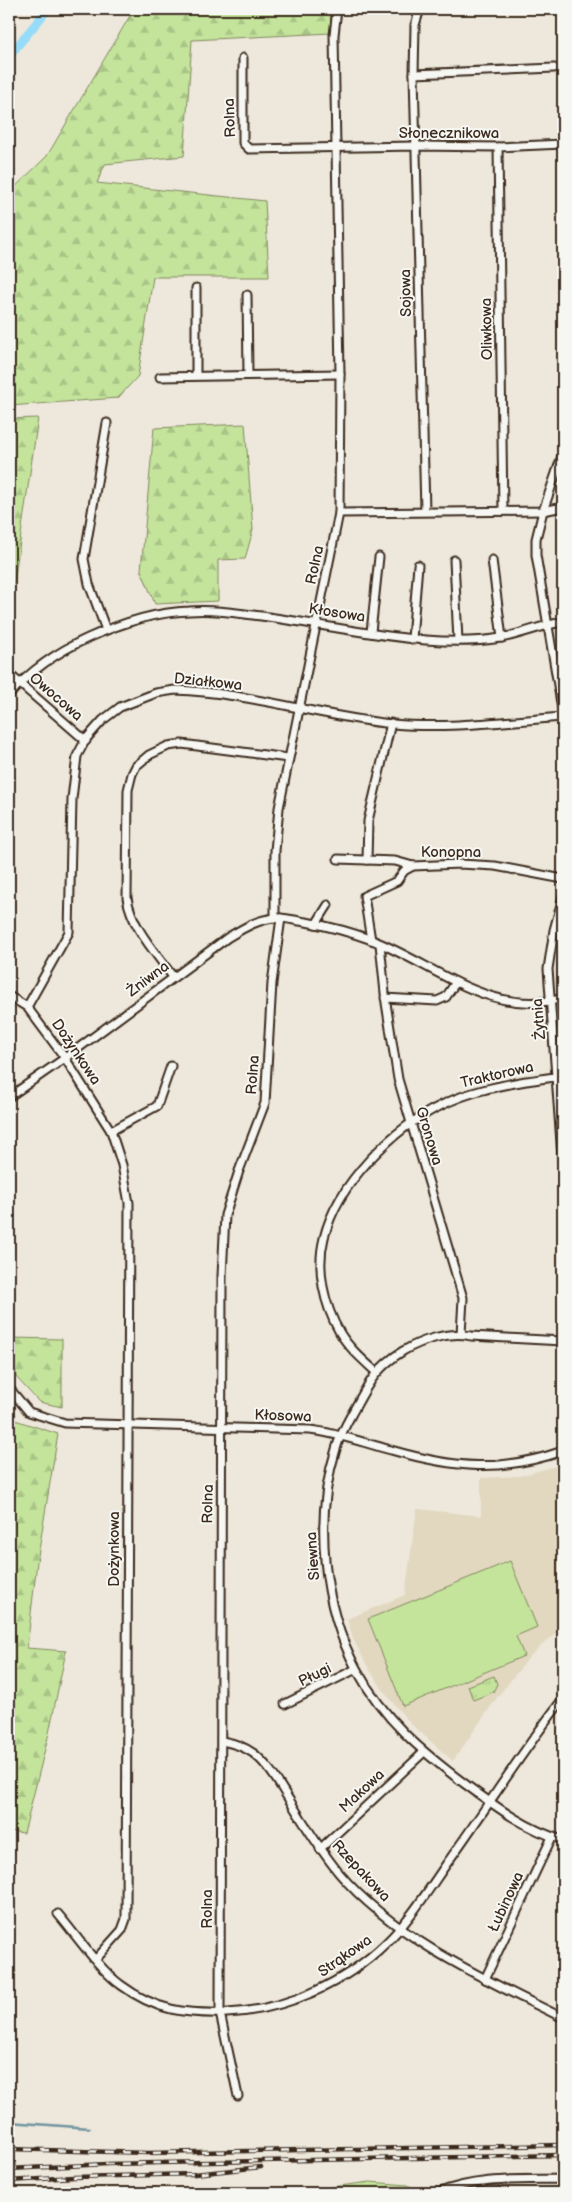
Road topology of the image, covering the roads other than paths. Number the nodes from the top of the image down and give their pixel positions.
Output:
1 (337, 9) edge
2 (420, 9) edge
3 (243, 58) dead end
4 (554, 68) dead end
5 (414, 74) junction
6 (563, 144) edge
7 (416, 146) junction
8 (498, 147) junction
9 (336, 148) junction
10 (196, 288) dead end
11 (246, 295) dead end
12 (248, 374) junction
13 (340, 374) junction
14 (196, 375) junction
15 (160, 377) dead end
16 (107, 423) dead end
17 (563, 453) edge
18 (563, 507) edge
19 (424, 511) junction
20 (503, 511) junction
21 (544, 511) junction
22 (339, 513) junction
23 (379, 557) dead end
24 (454, 560) dead end
25 (492, 560) dead end
26 (418, 565) dead end
27 (563, 622) edge
28 (317, 623) junction
29 (548, 625) junction
30 (106, 630) junction
31 (371, 632) junction
32 (502, 638) junction
33 (412, 639) junction
34 (458, 642) junction
35 (9, 674) edge
36 (19, 684) junction
37 (9, 695) edge
38 (298, 707) junction
39 (563, 716) edge
40 (391, 723) junction
41 (86, 740) junction
42 (288, 758) junction
43 (338, 859) dead end
44 (367, 860) junction
45 (413, 866) junction
46 (563, 879) edge
47 (563, 896) edge
48 (328, 905) dead end
49 (278, 918) junction
50 (316, 924) junction
51 (371, 940) junction
52 (380, 944) junction
53 (173, 977) junction
54 (456, 982) junction
55 (9, 996) edge
56 (385, 998) junction
57 (563, 998) edge
58 (551, 1001) junction
59 (27, 1007) junction
60 (65, 1058) junction
61 (172, 1066) dead end
62 (560, 1077) edge
63 (9, 1097) edge
64 (410, 1123) junction
65 (111, 1131) junction
66 (563, 1170) edge
67 (461, 1334) junction
68 (563, 1341) edge
69 (376, 1372) junction
70 (9, 1388) edge
71 (128, 1426) junction
72 (223, 1428) junction
73 (341, 1435) junction
74 (563, 1451) edge
75 (356, 1669) junction
76 (563, 1699) edge
77 (285, 1704) dead end
78 (222, 1741) junction
79 (423, 1753) junction
80 (490, 1802) junction
81 (552, 1837) junction
82 (563, 1840) edge
83 (320, 1849) junction
84 (58, 1914) dead end
85 (400, 1928) junction
86 (96, 1959) junction
87 (485, 1979) junction
88 (220, 2013) junction
89 (563, 2018) edge
90 (238, 2096) dead end
91 (563, 2179) edge
92 (438, 2193) edge

1 - 9 street, Rolna
2 - 5 street, Sojowa
3 - 9 street, Rolna
4 - 5 street
5 - 7 street, Sojowa
6 - 8 street, Słonecznikowa
7 - 8 street, Słonecznikowa
7 - 9 street, Słonecznikowa
7 - 19 street, Sojowa
8 - 20 street, Oliwkowa
9 - 13 street, Rolna
10 - 14 street
11 - 12 street
12 - 13 street
12 - 14 street
13 - 22 street, Rolna
14 - 15 street
16 - 30 street
17 - 21 street
18 - 21 street
19 - 20 street
19 - 22 street
20 - 21 street
21 - 29 street
22 - 28 street, Rolna
23 - 31 street
24 - 34 street
25 - 32 street
26 - 33 street
27 - 29 street, Kłosowa
28 - 30 street, Kłosowa
28 - 31 street, Kłosowa
28 - 38 street, Rolna
29 - 32 street, Kłosowa
29 - 39 street
30 - 36 street, Kłosowa
31 - 33 street, Kłosowa
32 - 34 street, Kłosowa
33 - 34 street, Kłosowa
35 - 36 street, Owocowa
36 - 37 street, Kłosowa
36 - 41 street, Owocowa
38 - 40 street, Działkowa
38 - 41 street, Działkowa
38 - 42 street, Rolna
39 - 40 street, Działkowa
40 - 44 street
41 - 59 street, Działkowa
42 - 49 street, Rolna
42 - 53 street
43 - 44 street, Konopna
44 - 45 street, Konopna
45 - 46 street, Konopna
45 - 51 street
47 - 58 street, Żytnia
48 - 50 street
49 - 50 street, Żniwna
49 - 53 street, Żniwna
49 - 72 street, Rolna
50 - 51 street, Żniwna
51 - 52 street, Żniwna
52 - 54 street, Żniwna
52 - 56 street, Gronowa
53 - 60 street, Żniwna
54 - 56 street
54 - 58 street, Żniwna
55 - 59 street, Dożynkowa
56 - 64 street, Gronowa
57 - 58 street, Żniwna
58 - 62 street, Żytnia
59 - 60 street, Dożynkowa
60 - 63 street, Żniwna
60 - 65 street, Dożynkowa
61 - 65 street
62 - 64 street, Traktorowa
62 - 66 street, Żytnia
64 - 67 street, Gronowa
64 - 69 street, Traktorowa
65 - 71 street, Dożynkowa
67 - 68 street, Siewna
67 - 69 street, Siewna
69 - 73 street, Siewna
70 - 71 street, Kłosowa
71 - 72 street, Kłosowa
71 - 86 street, Dożynkowa
72 - 73 street, Kłosowa
72 - 78 street, Rolna
73 - 74 street, Kłosowa
73 - 75 street, Siewna
75 - 77 street, Pługi
75 - 79 street, Siewna
76 - 80 street, Strąkowa
78 - 83 street, Rzepakowa
78 - 88 street, Rolna
79 - 80 street, Siewna
79 - 83 street, Makowa
80 - 81 street, Siewna
80 - 85 street, Strąkowa
81 - 82 street, Siewna
81 - 87 street, Łubinowa
83 - 85 street, Rzepakowa
84 - 86 street, Strąkowa
85 - 87 street, Rzepakowa
85 - 88 street, Strąkowa
86 - 88 street, Strąkowa
87 - 89 street, Rzepakowa
88 - 90 street, Rolna
91 - 92 street

